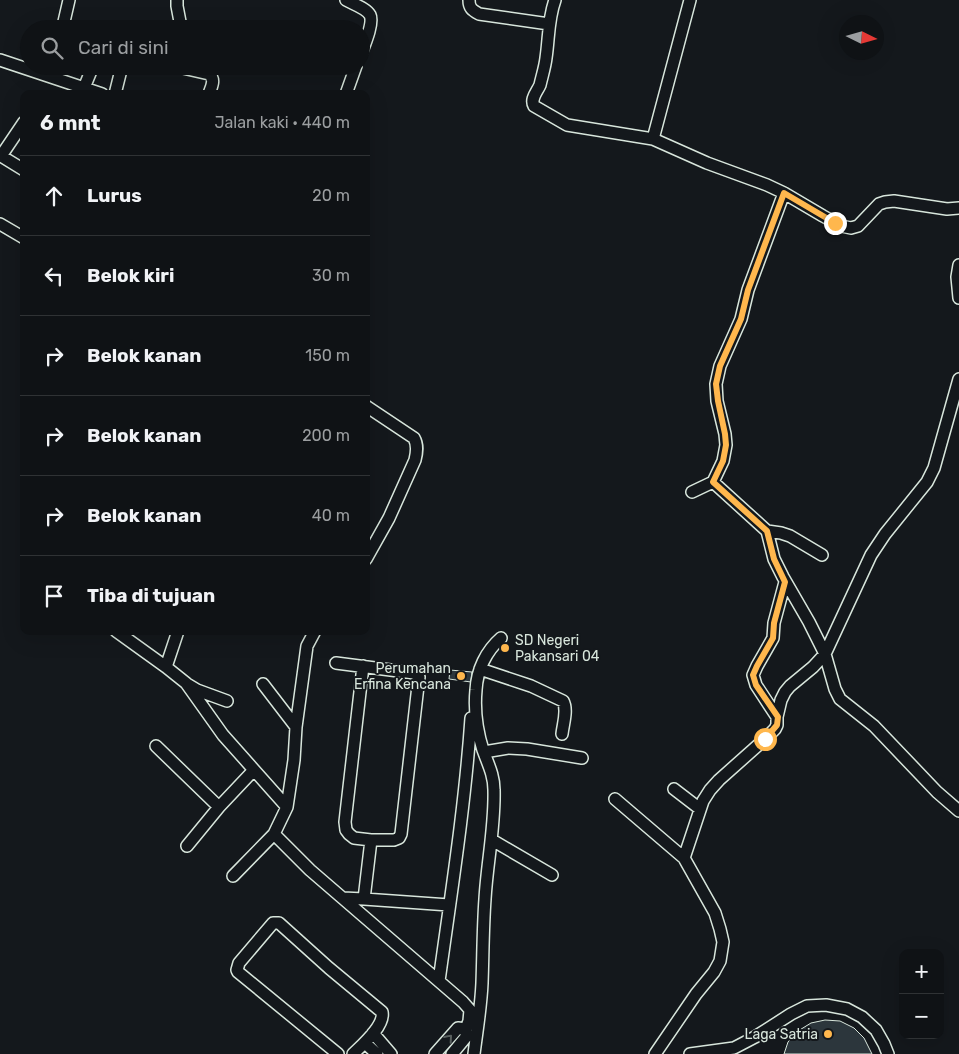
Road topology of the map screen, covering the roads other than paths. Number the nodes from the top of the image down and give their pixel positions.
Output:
1 (69, 0) edge
2 (177, 0) edge
3 (346, 0) edge
4 (469, 0) edge
5 (555, 0) edge
6 (690, 0) edge
7 (64, 20) edge
8 (180, 20) edge
9 (549, 24) junction
10 (370, 27) edge
11 (0, 60) edge
12 (20, 67) edge
13 (45, 75) edge
14 (89, 75) edge
15 (120, 75) edge
16 (210, 75) edge
17 (353, 75) edge
18 (84, 88) junction
19 (90, 90) edge
20 (116, 90) edge
21 (210, 90) edge
22 (347, 90) edge
23 (20, 128) edge
24 (653, 139) junction
25 (0, 156) edge
26 (20, 168) edge
27 (784, 193) junction
28 (959, 208) edge
29 (0, 224) edge
30 (20, 236) edge
31 (959, 265) edge
32 (959, 298) edge
33 (959, 378) edge
34 (370, 409) edge
35 (713, 482) junction
36 (692, 492) dead end
37 (767, 531) junction
38 (370, 552) edge
39 (822, 555) dead end
40 (785, 582) junction
41 (122, 635) edge
42 (177, 635) edge
43 (313, 635) edge
44 (501, 638) dead end
45 (826, 654) junction
46 (336, 663) dead end
47 (362, 666) junction
48 (166, 667) junction
49 (477, 669) junction
50 (186, 683) junction
51 (263, 684) dead end
52 (228, 701) dead end
53 (778, 717) junction
54 (296, 726) junction
55 (562, 734) dead end
56 (156, 746) dead end
57 (484, 752) junction
58 (582, 758) dead end
59 (253, 771) junction
60 (674, 789) dead end
61 (615, 798) dead end
62 (219, 807) junction
63 (286, 807) junction
64 (700, 809) junction
65 (959, 811) edge
66 (274, 834) junction
67 (371, 840) junction
68 (492, 840) junction
69 (187, 846) dead end
70 (684, 858) junction
71 (552, 875) dead end
72 (232, 876) dead end
73 (343, 898) junction
74 (364, 899) junction
75 (449, 905) junction
76 (439, 981) junction
77 (466, 1029) junction
78 (373, 1033) junction
79 (365, 1043) junction
80 (736, 1051) edge
81 (338, 1054) edge
82 (353, 1054) edge
83 (377, 1054) edge
84 (392, 1054) edge
85 (435, 1054) edge
86 (452, 1054) edge
87 (474, 1054) edge
88 (656, 1054) edge
89 (690, 1054) edge
90 (888, 1054) edge

1 - 7 street
2 - 8 street
3 - 10 street
4 - 9 street
5 - 9 street
6 - 24 street
9 - 24 street
11 - 12 street
13 - 18 street
14 - 18 street
15 - 20 street
16 - 21 street
17 - 22 street
18 - 19 street
23 - 25 street
24 - 27 street
25 - 26 street
27 - 28 street
27 - 35 street
29 - 30 street
31 - 32 street
33 - 45 street
34 - 38 street
35 - 36 street
35 - 37 street
37 - 39 street
37 - 40 street
40 - 45 street
40 - 53 street
41 - 48 street
42 - 48 street
43 - 54 street
44 - 49 street
45 - 53 street
45 - 65 street
46 - 47 street
47 - 67 street
47 - 67 street
48 - 50 street
49 - 55 street
49 - 57 street
49 - 75 street
50 - 52 street
50 - 59 street
51 - 54 street
53 - 64 street
54 - 63 street
56 - 62 street
57 - 58 street
57 - 68 street
59 - 62 street
59 - 63 street
60 - 64 street
61 - 70 street
62 - 69 street
63 - 66 street
64 - 70 street
66 - 72 street
66 - 73 street
67 - 74 street
68 - 71 street
68 - 87 street
70 - 88 street
73 - 74 street
73 - 76 street
74 - 75 street
75 - 76 street
76 - 77 street
85 -> 77 street
77 - 86 street
78 - 79 street
78 - 81 street
78 - 84 street
79 - 82 street
79 - 83 street
80 - 89 street
80 - 90 street

